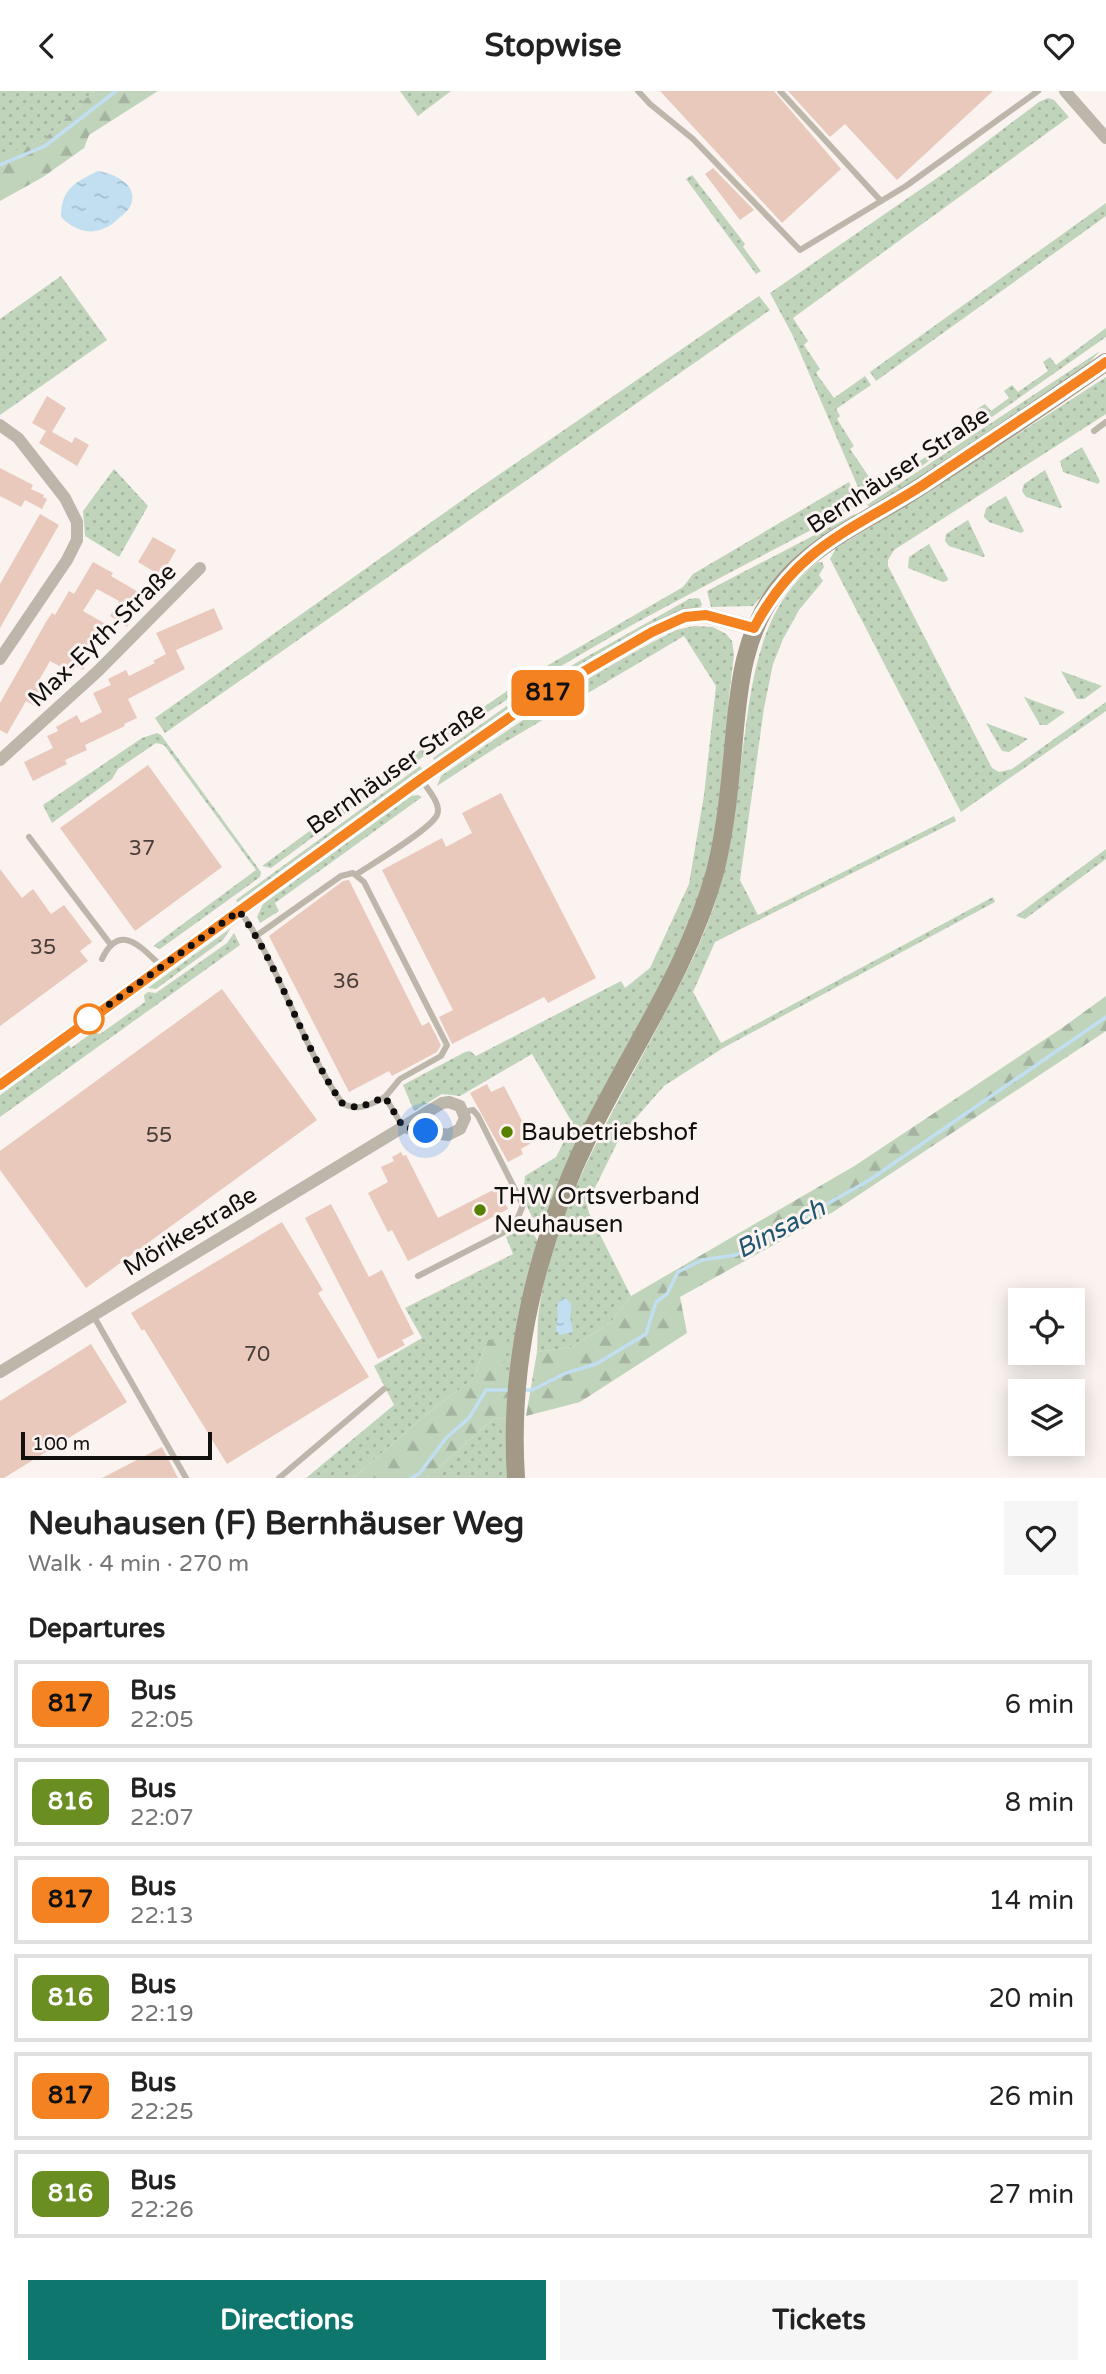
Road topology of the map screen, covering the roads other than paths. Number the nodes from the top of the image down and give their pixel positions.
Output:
1 (638, 91) edge
2 (780, 91) edge
3 (1038, 91) edge
4 (1065, 91) edge
5 (1106, 138) edge
6 (881, 201) junction
7 (1106, 362) edge
8 (1106, 422) edge
9 (0, 425) edge
10 (1094, 431) dead end
11 (200, 568) dead end
12 (754, 628) junction
13 (0, 659) edge
14 (1, 759) edge
15 (421, 779) junction
16 (29, 837) dead end
17 (356, 874) junction
18 (239, 911) junction
19 (256, 936) junction
20 (111, 944) junction
21 (102, 959) dead end
22 (162, 967) junction
23 (0, 1085) edge
24 (385, 1097) junction
25 (464, 1112) junction
26 (403, 1127) junction
27 (418, 1276) dead end
28 (93, 1315) junction
29 (1, 1368) edge
30 (384, 1389) dead end
31 (186, 1478) edge
32 (279, 1478) edge
33 (516, 1478) edge

1 - 6 lane
2 - 6 lane
3 - 6 lane
4 - 5 street
7 - 12 main road, Bernhäuser Straße
8 - 10 lane
9 - 13 street
11 - 14 street, Max-Eyth-Straße
12 - 15 street, Bernhäuser Straße
12 - 33 main road
15 - 17 lane
15 - 18 street, Bernhäuser Straße
16 - 20 lane
17 - 19 lane
17 - 24 lane
18 - 19 lane
18 - 22 street, Bernhäuser Straße
19 - 24 lane
20 - 21 lane
20 - 22 lane
22 - 23 street, Bernhäuser Straße
24 - 26 lane
25 - 26 street, Mörikestraße
25 - 26 street
25 - 27 lane
26 - 28 street, Mörikestraße
28 - 29 street, Mörikestraße
28 - 31 lane
30 - 32 lane

